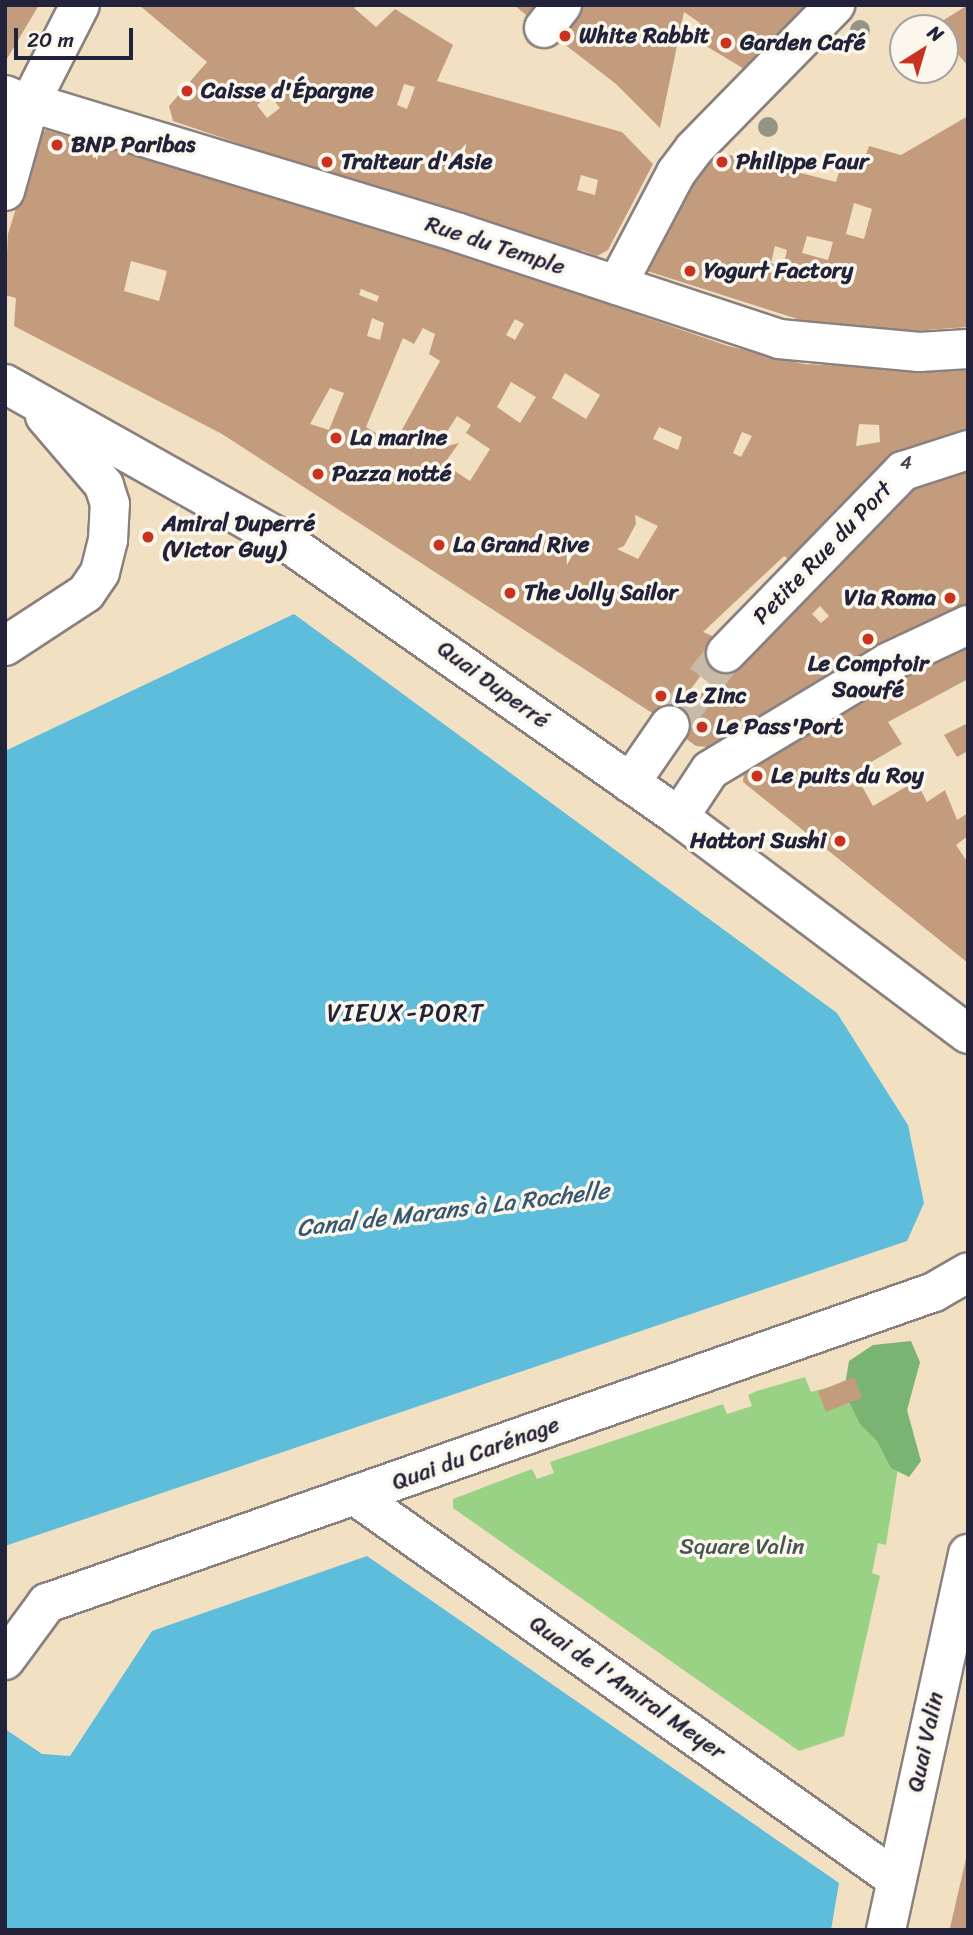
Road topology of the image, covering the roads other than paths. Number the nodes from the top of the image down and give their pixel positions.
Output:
1 (80, 5) edge
2 (835, 5) edge
3 (17, 100) edge
4 (5, 191) edge
5 (617, 285) junction
6 (968, 349) edge
7 (18, 391) edge
8 (968, 450) edge
9 (968, 625) edge
10 (5, 646) edge
11 (726, 653) tunnel mouth
12 (670, 725) tunnel mouth
13 (630, 783) junction
14 (679, 817) junction
15 (962, 1028) edge
16 (968, 1272) edge
17 (357, 1497) junction
18 (968, 1554) edge
19 (5, 1660) edge
20 (896, 1879) junction
21 (892, 1928) edge

1 - 3 street
2 - 5 street
3 - 4 street
3 - 5 street, Rue du Temple
5 - 6 street, Rue du Temple
7 - 10 street
7 - 13 street, Quai Duperré
8 - 11 street, Petite Rue du Port
9 - 14 street
12 - 13 street
13 - 14 street, Quai Duperré
14 - 15 street, Quai Duperré
16 - 17 street, Quai du Carénage
17 - 19 street, Quai du Carénage
17 - 20 street, Quai de l'Amiral Meyer
18 - 20 street, Quai Valin
20 - 21 street, Quai Valin

